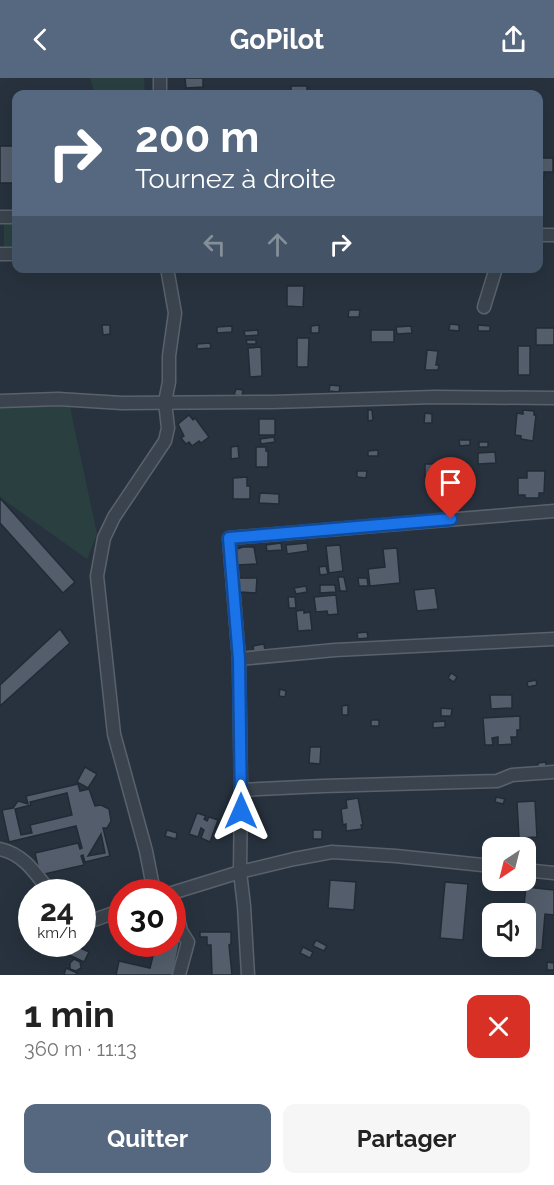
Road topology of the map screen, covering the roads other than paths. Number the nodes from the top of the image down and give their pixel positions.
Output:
1 (168, 273) edge
2 (494, 273) edge
3 (484, 307) dead end
4 (554, 398) edge
5 (0, 400) edge
6 (165, 402) junction
7 (554, 511) edge
8 (554, 639) edge
9 (239, 659) junction
10 (554, 772) edge
11 (241, 790) junction
12 (0, 849) edge
13 (482, 865) edge
14 (536, 871) edge
15 (240, 872) junction
16 (554, 873) edge
17 (39, 879) edge
18 (151, 879) edge
19 (186, 889) edge
20 (184, 957) edge
21 (179, 975) edge
22 (248, 975) edge

1 - 6 street
2 - 3 street
4 - 6 street
5 - 6 street
6 - 18 street
7 - 9 street
8 - 9 street
9 - 11 street
10 - 11 street
11 - 15 street
12 - 17 street
13 - 15 street
14 - 16 street
15 - 19 street
15 - 22 street
20 - 21 street

